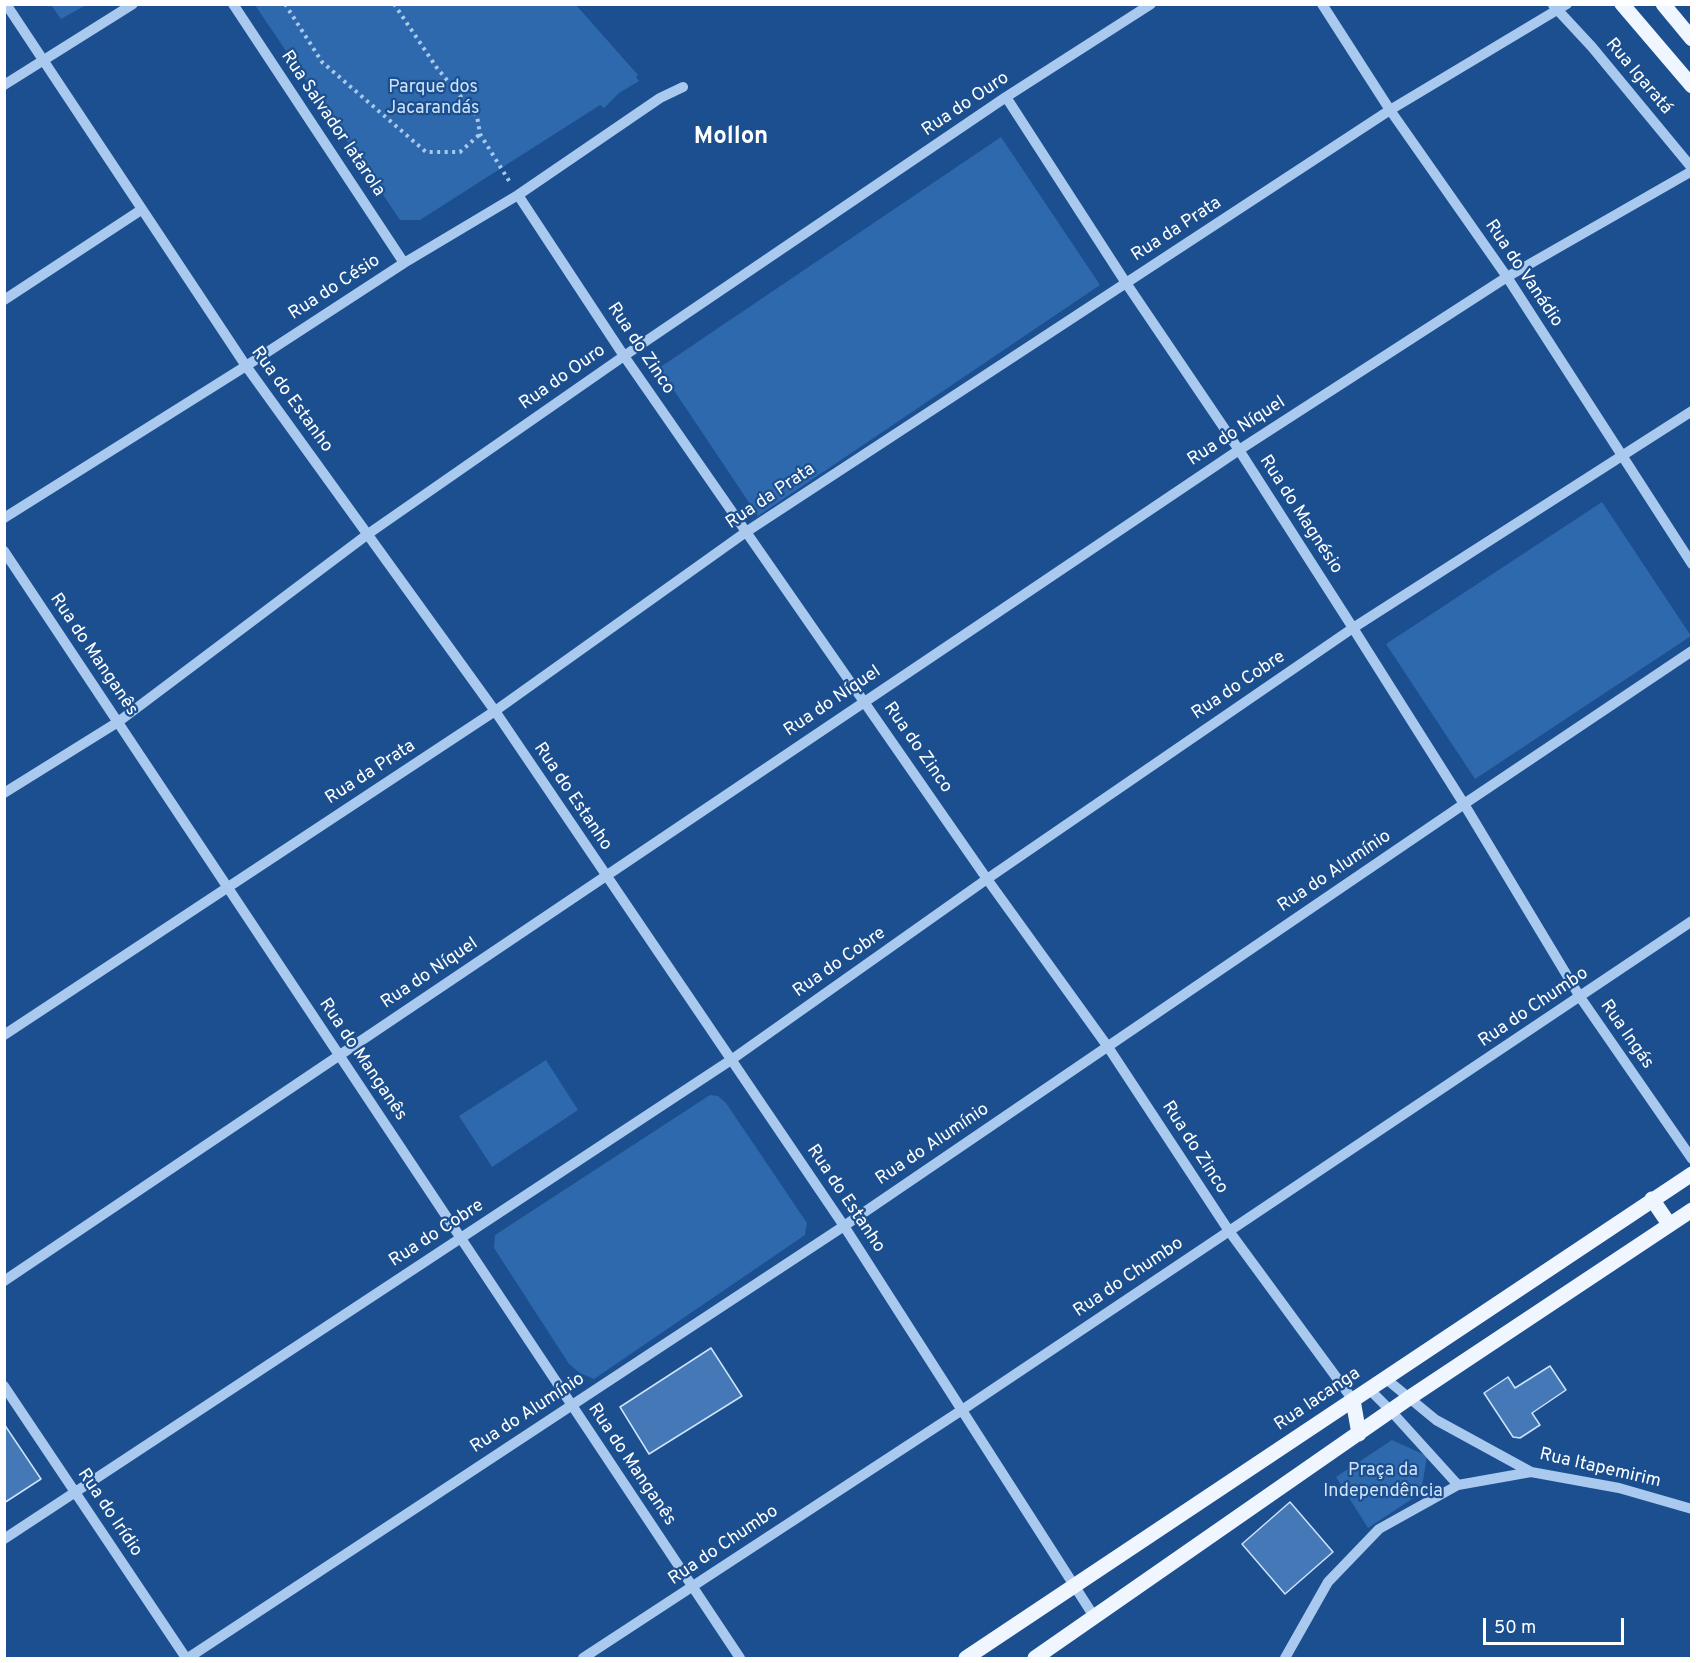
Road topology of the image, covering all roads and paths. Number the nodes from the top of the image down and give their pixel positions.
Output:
1 (6, 4) edge
2 (133, 4) edge
3 (233, 4) edge
4 (285, 4) edge
5 (394, 4) edge
6 (1151, 4) edge
7 (1322, 4) edge
8 (1622, 4) edge
9 (1663, 4) edge
10 (1559, 6) edge
11 (1692, 39) edge
12 (43, 60) junction
13 (4, 85) edge
14 (1692, 86) edge
15 (683, 87) dead end
16 (1005, 97) junction
17 (1390, 110) junction
18 (480, 134) junction
19 (1692, 169) edge
20 (518, 195) junction
21 (141, 210) junction
22 (404, 263) junction
23 (1506, 277) junction
24 (1126, 283) junction
25 (4, 300) edge
26 (624, 356) junction
27 (246, 366) junction
28 (1692, 411) edge
29 (1239, 450) junction
30 (1621, 454) junction
31 (4, 518) edge
32 (746, 532) junction
33 (368, 534) junction
34 (4, 551) edge
35 (1692, 564) edge
36 (1353, 628) junction
37 (1692, 651) edge
38 (864, 701) junction
39 (495, 711) junction
40 (118, 722) junction
41 (4, 793) edge
42 (1464, 804) junction
43 (606, 875) junction
44 (987, 879) junction
45 (228, 887) junction
46 (1692, 921) edge
47 (1580, 998) junction
48 (4, 1035) edge
49 (1107, 1047) junction
50 (339, 1055) junction
51 (731, 1060) junction
52 (1692, 1159) edge
53 (1692, 1174) edge
54 (1652, 1199) junction
55 (1692, 1210) edge
56 (1669, 1224) junction
57 (844, 1226) junction
58 (1229, 1230) junction
59 (461, 1238) junction
60 (4, 1281) edge
61 (1385, 1378) junction
62 (4, 1386) edge
63 (1369, 1389) junction
64 (1409, 1398) junction
65 (1353, 1400) junction
66 (572, 1405) junction
67 (962, 1410) junction
68 (1391, 1411) junction
69 (1359, 1434) junction
70 (1531, 1472) junction
71 (1458, 1485) junction
72 (76, 1493) junction
73 (1692, 1509) edge
74 (4, 1539) edge
75 (1074, 1586) junction
76 (692, 1587) junction
77 (1095, 1618) junction
78 (187, 1659) edge
79 (583, 1659) edge
80 (740, 1659) edge
81 (966, 1659) edge
82 (1035, 1659) edge
83 (1285, 1659) edge

1 - 12 street, Rua do Estanho
2 - 12 street
3 - 22 street, Rua Salvador Iatarola
4 - 18 path
5 - 18 path
6 - 16 street, Rua do Ouro
7 - 17 street, Rua do Vanádio
8 - 14 main road
9 - 11 main road
10 - 17 street, Rua da Prata
10 - 19 street, Rua Igaratá
12 - 13 street
12 - 21 street, Rua do Estanho
15 - 20 street, Rua do Césio
16 - 24 street, Rua do Magnésio
16 - 26 street, Rua do Ouro
17 - 23 street, Rua do Vanádio
17 - 24 street, Rua da Prata
18 - 20 path
19 - 23 street, Rua do Níquel
20 - 22 street, Rua do Césio
20 - 26 street, Rua do Zinco
21 - 25 street
21 - 27 street, Rua do Estanho
22 - 27 street, Rua do Césio
23 - 29 street, Rua do Níquel
23 - 30 street, Rua do Vanádio
24 - 29 street, Rua do Magnésio
24 - 32 street, Rua da Prata
26 - 32 street, Rua do Zinco
26 - 33 street, Rua do Ouro
27 - 31 street, Rua do Césio
27 - 33 street, Rua do Estanho
28 - 30 street, Rua do Cobre
29 - 36 street, Rua do Magnésio
29 - 38 street, Rua do Níquel
30 - 35 street, Rua do Vanádio
30 - 36 street, Rua do Cobre
32 - 38 street, Rua do Zinco
32 - 39 street, Rua da Prata
33 - 39 street, Rua do Estanho
33 - 40 street, Rua do Ouro
34 - 40 street, Rua do Manganês
36 - 42 street, Rua do Magnésio
36 - 44 street, Rua do Cobre
37 - 42 street, Rua do Alumínio
38 - 43 street, Rua do Níquel
38 - 44 street, Rua do Zinco
39 - 43 street, Rua do Estanho
39 - 45 street, Rua da Prata
40 - 41 street, Rua do Ouro
40 - 45 street, Rua do Manganês
42 - 47 street, Rua Ingás
42 - 49 street, Rua do Alumínio
43 - 50 street, Rua do Níquel
43 - 51 street, Rua do Estanho
44 - 49 street, Rua do Zinco
44 - 51 street, Rua do Cobre
45 - 48 street, Rua da Prata
45 - 50 street, Rua do Manganês
46 - 47 street, Rua do Chumbo
47 - 52 street, Rua Ingás
47 - 58 street, Rua do Chumbo
49 - 57 street, Rua do Alumínio
49 - 58 street, Rua do Zinco
50 - 59 street, Rua do Manganês
50 - 60 street, Rua do Níquel
51 - 57 street, Rua do Estanho
51 - 59 street, Rua do Cobre
53 - 54 main road, Rua Iacanga
54 - 56 main road
54 - 61 main road, Rua Iacanga
55 - 56 main road
56 - 64 main road
57 - 66 street, Rua do Alumínio
57 - 67 street, Rua do Estanho
58 - 65 street
58 - 67 street, Rua do Chumbo
59 - 66 street, Rua do Manganês
59 - 72 street, Rua do Cobre
61 - 63 main road, Rua Iacanga
61 - 64 street, Rua Itapemirim
62 - 72 street, Rua do Irídio
63 - 65 main road, Rua Iacanga
63 - 68 street
64 - 68 main road
64 - 70 street, Rua Itapemirim
65 - 69 main road
65 - 75 main road, Rua Iacanga
66 - 76 street, Rua do Manganês
66 - 78 street, Rua do Alumínio
67 - 75 street, Rua do Estanho
67 - 76 street, Rua do Chumbo
68 - 69 main road
68 - 71 street
69 - 77 main road
70 - 71 street
70 - 73 street, Rua Itapemirim
71 - 83 street
72 - 74 street, Rua do Cobre
72 - 78 street, Rua do Irídio
75 - 77 street, Rua do Estanho
75 - 81 main road, Rua Iacanga
76 - 79 street, Rua do Chumbo
76 - 80 street, Rua do Manganês
77 - 82 main road

